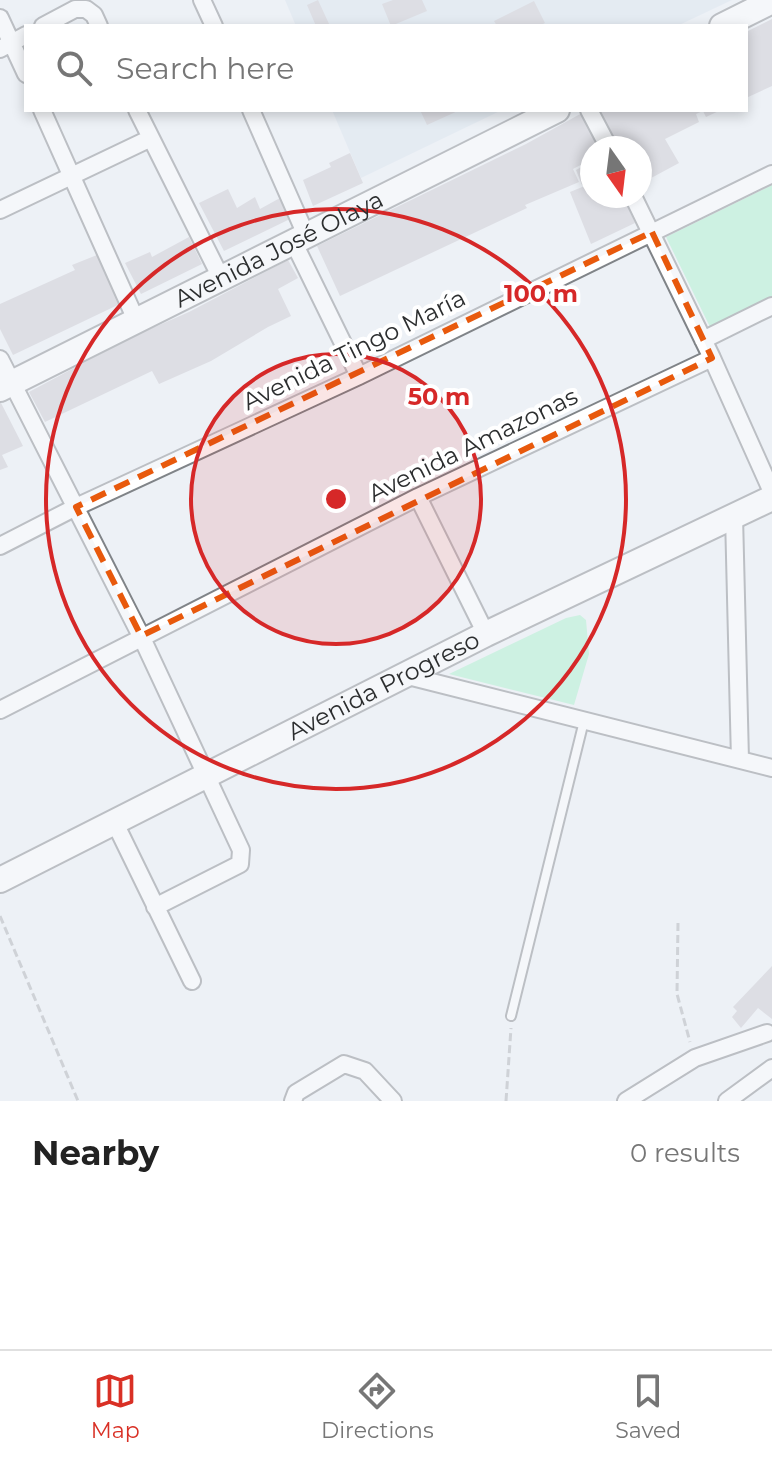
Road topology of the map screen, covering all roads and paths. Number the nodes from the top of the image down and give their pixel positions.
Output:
1 (202, 0) edge
2 (772, 1) edge
3 (84, 4) edge
4 (0, 18) edge
5 (47, 24) edge
6 (98, 24) edge
7 (213, 24) edge
8 (726, 24) edge
9 (13, 42) edge
10 (24, 69) edge
11 (43, 112) edge
12 (138, 112) edge
13 (252, 112) edge
14 (553, 112) edge
15 (590, 112) edge
16 (603, 136) edge
17 (149, 139) junction
18 (772, 174) edge
19 (71, 176) junction
20 (639, 208) edge
21 (0, 210) edge
22 (652, 232) junction
23 (299, 238) junction
24 (221, 278) junction
25 (772, 306) edge
26 (136, 320) junction
27 (703, 340) junction
28 (712, 358) junction
29 (0, 359) edge
30 (359, 376) junction
31 (6, 386) edge
32 (772, 495) edge
33 (418, 497) junction
34 (76, 507) junction
35 (734, 516) junction
36 (0, 546) edge
37 (486, 634) junction
38 (141, 636) junction
39 (404, 675) junction
40 (0, 710) edge
41 (584, 721) junction
42 (740, 760) junction
43 (772, 768) edge
44 (206, 774) junction
45 (114, 821) junction
46 (0, 880) edge
47 (155, 907) junction
48 (0, 916) edge
49 (678, 923) dead end
50 (192, 981) dead end
51 (511, 1016) joint
52 (767, 1033) dead end
53 (695, 1058) junction
54 (772, 1068) edge
55 (78, 1101) edge
56 (293, 1101) edge
57 (393, 1101) edge
58 (506, 1101) edge
59 (626, 1101) edge
60 (727, 1101) edge

1 - 7 street
2 - 8 street
3 - 5 street
3 - 6 street
4 - 9 street
9 - 10 street
11 - 19 street
12 - 17 street
13 - 23 street
14 - 23 street, Avenida José Olaya
15 - 16 street
17 - 19 street
17 - 24 street
18 - 22 street, Avenida Tingo María
19 - 21 street
19 - 26 street
20 - 22 street
22 - 27 street
22 - 30 street, Avenida Tingo María
23 - 24 street, Avenida José Olaya
23 - 30 street
24 - 26 street, Avenida José Olaya
25 - 27 street
26 - 31 street, Avenida José Olaya
27 - 28 street
28 - 32 street
28 - 33 street, Avenida Amazonas
29 - 31 street
30 - 34 street, Avenida Tingo María
31 - 34 street
32 - 35 street, Avenida Progreso
33 - 37 street
33 - 38 street, Avenida Amazonas
34 - 36 street, Avenida Tingo María
34 - 38 street
35 - 37 street, Avenida Progreso
35 - 42 street
37 - 39 street, Avenida Progreso
38 - 40 street, Avenida Amazonas
38 - 44 street
39 - 41 street
39 - 44 street, Avenida Progreso
41 - 42 street
41 - 51 lane
42 - 43 street
44 - 45 street, Avenida Progreso
44 - 47 street
45 - 46 street, Avenida Progreso
45 - 47 street
47 - 50 street
48 - 55 path
49 - 53 path
51 - 58 path
52 - 53 street
53 - 59 street
54 - 60 street
56 - 57 street

